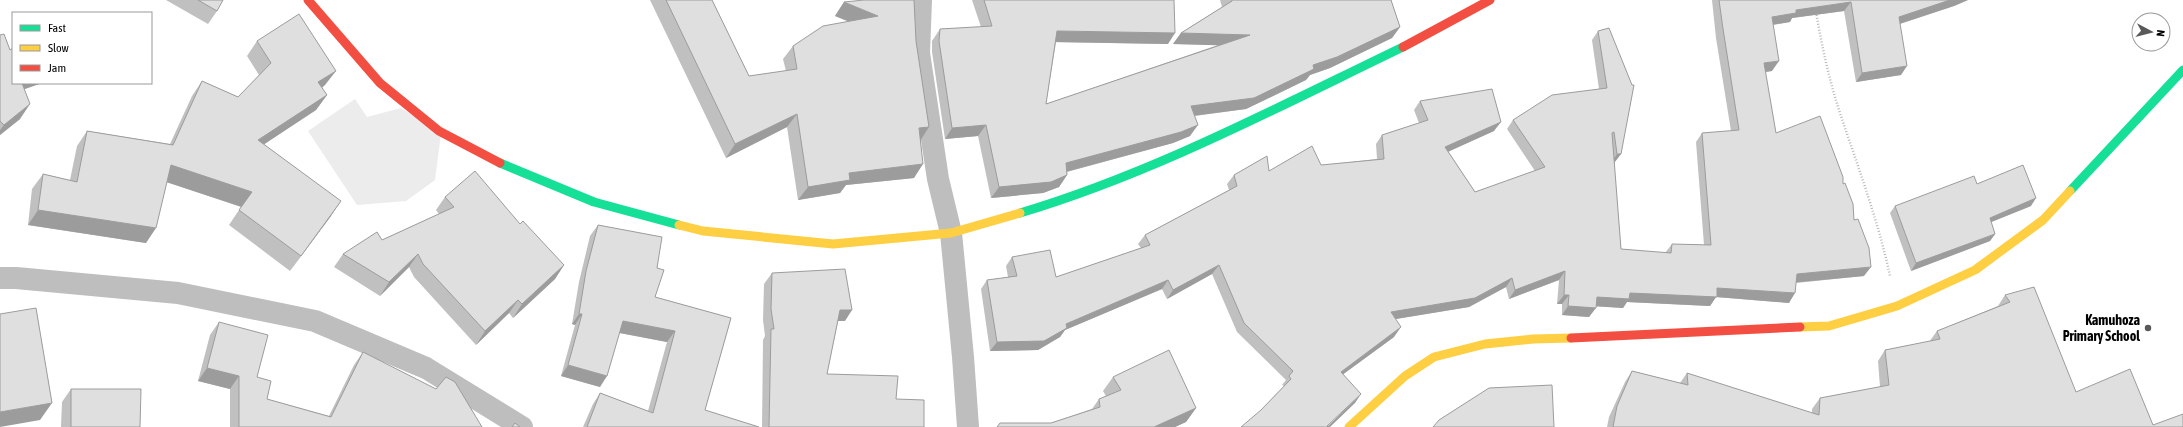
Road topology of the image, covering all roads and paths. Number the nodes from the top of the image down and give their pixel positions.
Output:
1 (308, 0) edge
2 (921, 0) edge
3 (1490, 0) edge
4 (1815, 8) edge
5 (2183, 70) edge
6 (951, 233) junction
7 (0, 278) edge
8 (1897, 306) junction
9 (522, 427) edge
10 (968, 427) edge
11 (1349, 427) edge

1 - 6 street
2 - 6 street
3 - 6 street
4 - 8 path
5 - 8 street
6 - 10 street
7 - 9 street
8 - 11 street

